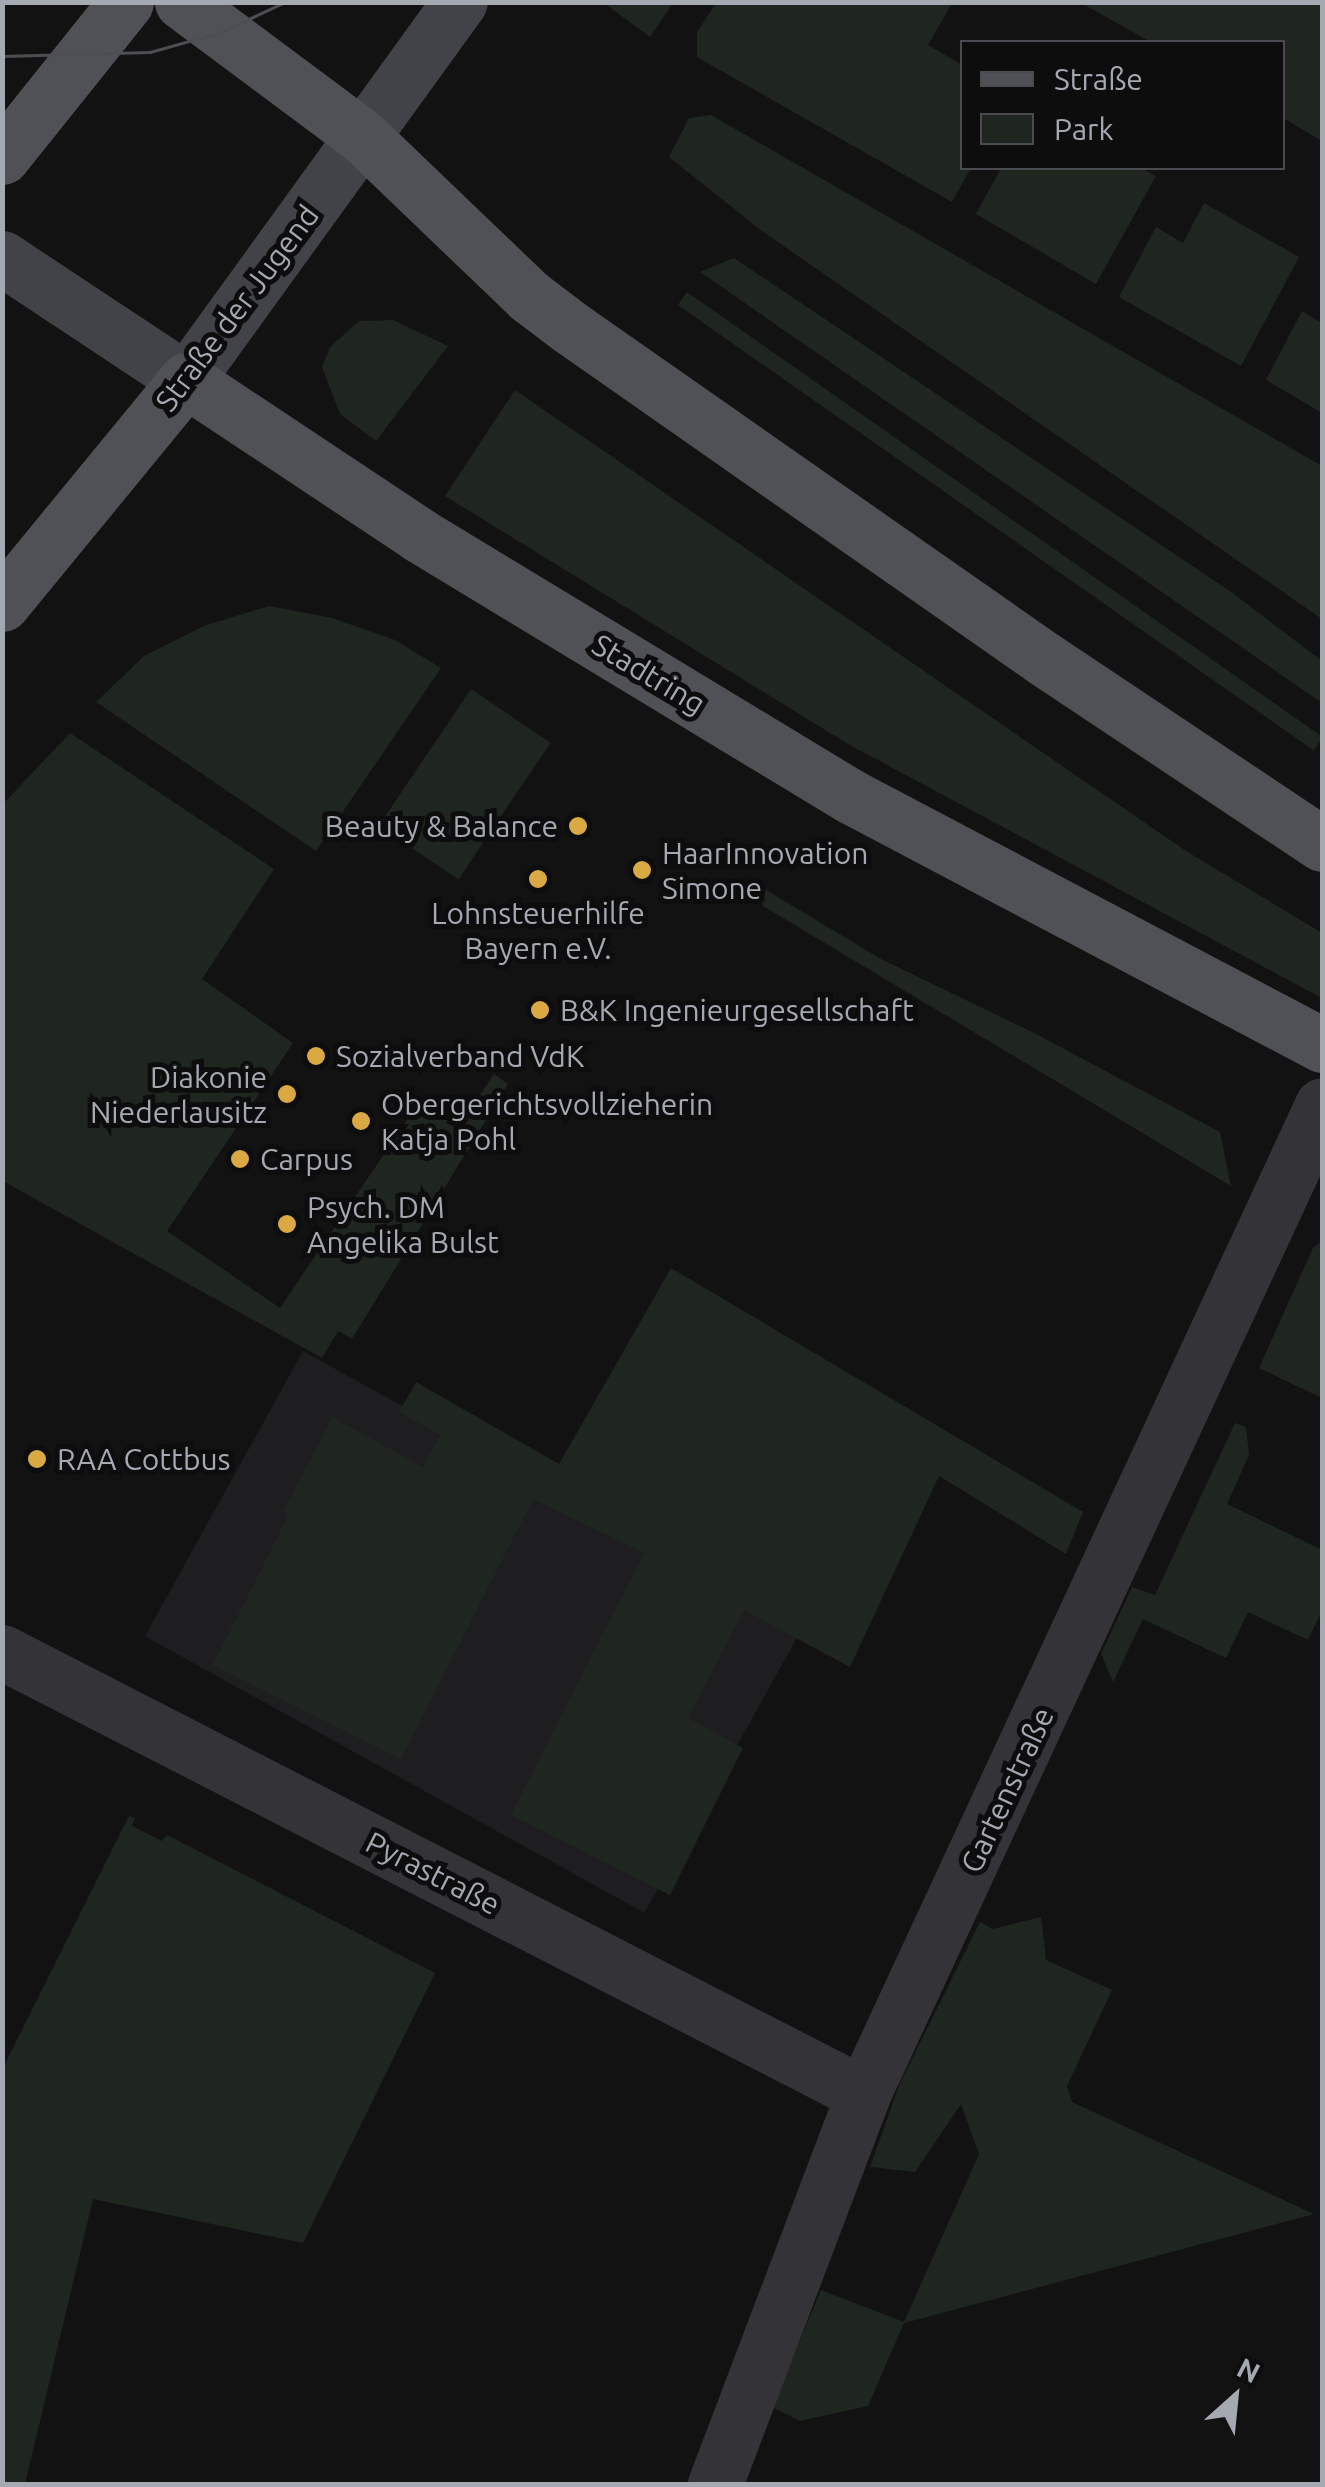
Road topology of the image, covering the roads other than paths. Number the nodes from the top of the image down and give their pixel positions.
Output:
1 (126, 2) edge
2 (182, 2) edge
3 (460, 2) edge
4 (363, 137) junction
5 (2, 157) edge
6 (2, 258) edge
7 (186, 380) junction
8 (2, 604) edge
9 (1322, 844) edge
10 (1322, 1045) edge
11 (1322, 1105) edge
12 (2, 1652) edge
13 (863, 2094) junction
14 (715, 2484) edge

1 - 5 main road
2 - 4 main road
3 - 4 main road, Straße der Jugend
4 - 7 main road, Straße der Jugend
4 - 9 main road
6 - 7 main road, Stadtring
7 - 8 main road, Straße der Jugend
7 - 10 main road, Stadtring
11 - 13 street, Gartenstraße
12 - 13 street, Pyrastraße
13 - 14 street, Gartenstraße

